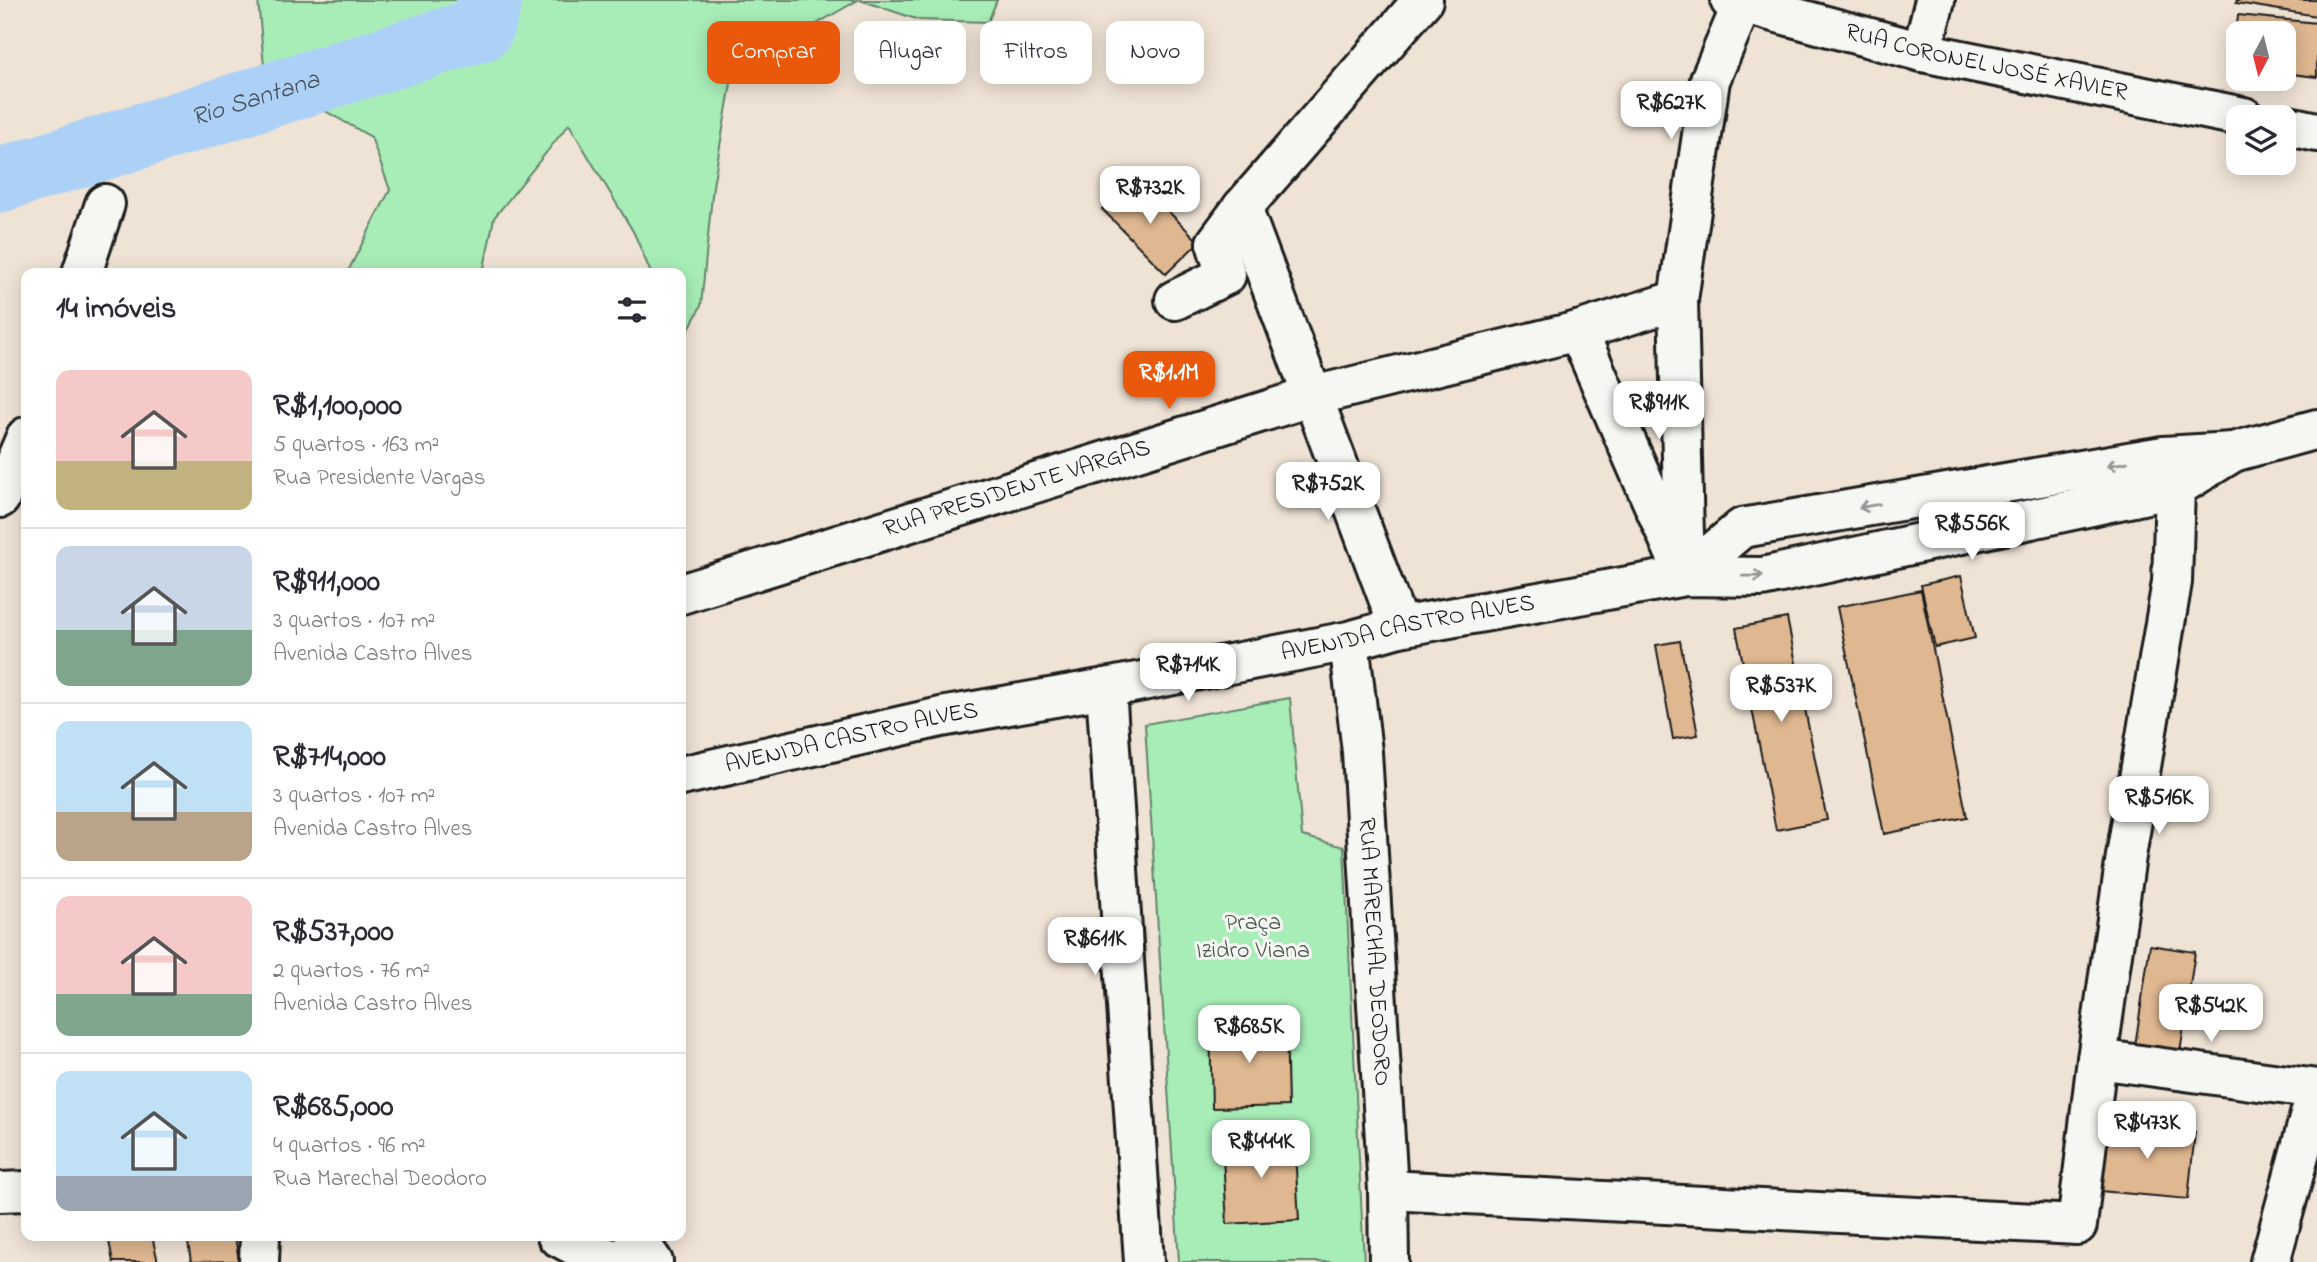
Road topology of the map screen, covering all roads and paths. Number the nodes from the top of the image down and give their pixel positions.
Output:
1 (1423, 0) edge
2 (1935, 0) edge
3 (1739, 1) edge
4 (1922, 52) junction
5 (2226, 113) edge
6 (2296, 128) edge
7 (2317, 132) edge
8 (105, 204) dead end
9 (1242, 208) junction
10 (84, 268) edge
11 (1175, 300) dead end
12 (1678, 300) junction
13 (1578, 331) junction
14 (1313, 396) junction
15 (2317, 429) edge
16 (21, 449) edge
17 (2169, 472) junction
18 (0, 498) edge
19 (1685, 576) junction
20 (686, 592) edge
21 (1399, 627) junction
22 (1349, 641) junction
23 (1106, 688) junction
24 (686, 775) edge
25 (2096, 1059) junction
26 (2317, 1088) edge
27 (21, 1191) edge
28 (1388, 1191) junction
29 (0, 1192) edge
30 (260, 1241) edge
31 (566, 1241) edge
32 (638, 1241) edge
33 (259, 1262) edge
34 (625, 1262) edge
35 (653, 1262) edge
36 (1144, 1262) edge
37 (1389, 1262) edge
38 (2270, 1262) edge

1 - 9 street
2 - 4 street
3 - 4 street, RUA CORONEL JOSÉ XAVIER
3 - 12 street
4 - 5 street, RUA CORONEL JOSÉ XAVIER
6 - 7 street
8 - 10 street
9 - 11 street
9 - 14 street
12 - 13 street, RUA PRESIDENTE VARGAS
12 - 19 street
13 - 14 street, RUA PRESIDENTE VARGAS
13 - 19 street
14 - 20 street, RUA PRESIDENTE VARGAS
14 - 21 street
15 - 17 street, AVENIDA CASTRO ALVES
16 - 18 street
19 -> 17 street, AVENIDA CASTRO ALVES
17 -> 19 street, AVENIDA CASTRO ALVES
17 - 25 street
19 - 21 street, AVENIDA CASTRO ALVES
21 - 22 street, AVENIDA CASTRO ALVES
22 - 23 street, AVENIDA CASTRO ALVES
22 - 28 street, RUA MARECHAL DEODORO
23 - 24 street, AVENIDA CASTRO ALVES
23 - 36 street
25 - 26 street
25 - 28 street
26 - 38 street
27 - 29 street
28 - 37 street, RUA MARECHAL DEODORO
30 - 33 street
31 - 34 street
32 - 35 street

